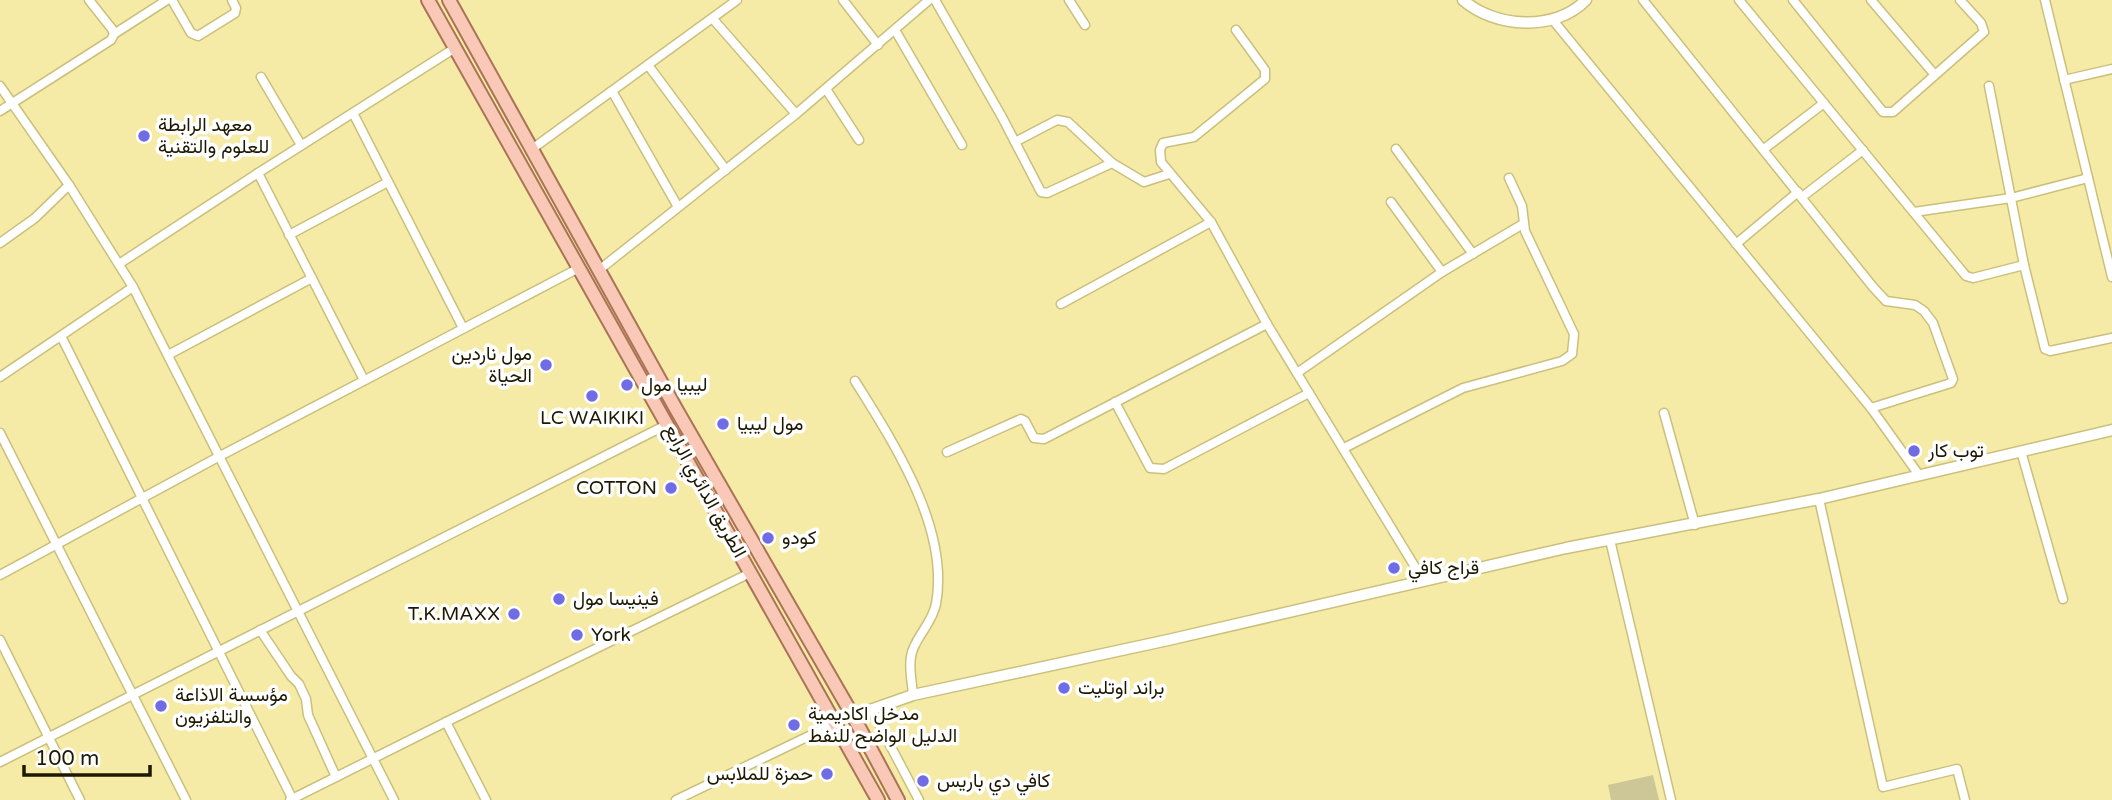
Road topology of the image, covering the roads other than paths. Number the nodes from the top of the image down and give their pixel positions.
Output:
1 (89, 0) edge
2 (170, 0) edge
3 (232, 0) edge
4 (428, 0) edge
5 (449, 0) edge
6 (843, 0) edge
7 (929, 0) edge
8 (935, 0) edge
9 (1069, 0) edge
10 (1463, 0) edge
11 (1586, 0) edge
12 (1643, 0) edge
13 (1739, 0) edge
14 (1793, 0) edge
15 (1871, 0) edge
16 (1960, 0) edge
17 (2045, 0) edge
18 (733, 1) edge
19 (713, 19) junction
20 (1552, 19) junction
21 (1085, 25) dead end
22 (895, 30) junction
23 (1236, 30) dead end
24 (114, 34) junction
25 (878, 45) junction
26 (455, 48) junction
27 (648, 65) junction
28 (2112, 69) edge
29 (1935, 75) junction
30 (261, 77) dead end
31 (2064, 80) junction
32 (0, 86) edge
33 (1989, 86) dead end
34 (826, 89) junction
35 (612, 91) junction
36 (13, 103) junction
37 (1824, 103) junction
38 (0, 111) edge
39 (352, 113) junction
40 (796, 114) junction
41 (859, 140) dead end
42 (1015, 142) junction
43 (301, 145) junction
44 (962, 145) dead end
45 (532, 149) junction
46 (1396, 149) dead end
47 (1764, 149) junction
48 (1863, 150) junction
49 (1112, 163) junction
50 (726, 170) junction
51 (258, 173) junction
52 (1169, 174) junction
53 (1509, 178) dead end
54 (2088, 178) junction
55 (388, 182) junction
56 (68, 186) junction
57 (1800, 194) junction
58 (2011, 198) junction
59 (1391, 202) dead end
60 (678, 207) junction
61 (565, 210) junction
62 (1914, 212) junction
63 (551, 219) junction
64 (1211, 222) junction
65 (1523, 224) junction
66 (289, 235) junction
67 (0, 243) edge
68 (1736, 244) junction
69 (1473, 254) junction
70 (119, 264) junction
71 (2024, 265) junction
72 (579, 268) junction
73 (599, 270) junction
74 (1442, 272) junction
75 (2112, 277) edge
76 (312, 278) junction
77 (133, 287) junction
78 (1061, 304) dead end
79 (1267, 324) junction
80 (463, 328) junction
81 (61, 336) junction
82 (2112, 338) edge
83 (168, 355) junction
84 (1297, 373) junction
85 (0, 377) edge
86 (364, 380) junction
87 (855, 381) dead end
88 (1309, 393) junction
89 (1115, 402) junction
90 (1871, 408) junction
91 (1664, 413) dead end
92 (668, 424) junction
93 (2112, 430) edge
94 (0, 433) edge
95 (1344, 448) junction
96 (2021, 451) junction
97 (947, 452) dead end
98 (220, 456) junction
99 (1919, 475) junction
100 (141, 499) junction
101 (1819, 499) junction
102 (1695, 525) junction
103 (1610, 540) junction
104 (56, 544) junction
105 (750, 573) junction
106 (0, 575) edge
107 (1423, 580) junction
108 (2063, 599) dead end
109 (299, 610) junction
110 (260, 630) junction
111 (0, 640) edge
112 (219, 651) junction
113 (132, 695) junction
114 (913, 695) junction
115 (871, 709) junction
116 (853, 716) junction
117 (446, 722) junction
118 (836, 723) junction
119 (50, 737) junction
120 (373, 759) junction
121 (0, 762) edge
122 (336, 777) junction
123 (80, 800) edge
124 (186, 800) edge
125 (291, 800) edge
126 (394, 800) edge
127 (486, 800) edge
128 (676, 800) edge
129 (878, 800) edge
130 (898, 800) edge
131 (919, 800) edge
132 (1671, 800) edge
133 (1965, 800) edge

1 - 24 street
2 - 3 street
2 - 24 street
4 - 26 main road, الطريق الدائري الرابع
5 - 45 main road, الطريق الدائري الرابع
6 - 25 street
7 - 22 street
8 - 42 street
9 - 21 street
10 - 20 street
11 - 20 street
12 - 47 street
13 - 37 street
14 - 29 street
15 - 29 street
16 - 29 street
17 - 31 street
18 - 19 street
19 - 27 street
19 - 40 street
20 - 68 street
22 - 25 street
22 - 44 street
23 - 52 street
24 - 36 street
25 - 34 street
26 - 39 street
26 - 63 main road, الطريق الدائري الرابع
27 - 35 street
27 - 50 street
28 - 31 street
30 - 43 street
31 - 54 street
32 - 36 street
33 - 58 street
34 - 40 street
34 - 41 street
35 - 45 street
35 - 60 street
36 - 38 street
36 - 56 street
37 - 47 street
37 - 48 street
39 - 43 street
39 - 55 street
40 - 50 street
42 - 49 street
42 - 49 street
43 - 51 street
45 - 61 main road, الطريق الدائري الرابع
46 - 69 street
47 - 57 street
48 - 57 street
48 - 62 street
49 - 52 street
50 - 60 street
51 - 66 street
51 - 70 street
52 - 64 street
53 - 65 street
54 - 58 street
54 - 75 street
55 - 66 street
55 - 80 street
56 - 67 street
56 - 70 street
57 - 68 street
57 - 90 street
58 - 62 street
58 - 71 street
59 - 74 street
60 - 73 street
61 - 63 main road
61 - 73 main road, الطريق الدائري الرابع
62 - 71 street
63 - 72 main road, الطريق الدائري الرابع
64 - 78 street
64 - 79 street
65 - 69 street
65 - 95 street
66 - 76 street
68 - 90 street
69 - 74 street
70 - 77 street
71 - 82 street
72 - 80 street
72 - 92 main road, الطريق الدائري الرابع
73 - 116 main road, الطريق الدائري الرابع
74 - 84 street
76 - 83 street
76 - 86 street
77 - 81 street
77 - 83 street
79 - 84 street
79 - 89 street
80 - 86 street
81 - 85 street
81 - 100 street
83 - 98 street
84 - 88 street
86 - 98 street
87 - 114 street
88 - 89 street
88 - 95 street
89 - 97 street
90 - 99 street
91 - 102 street
92 - 105 main road, الطريق الدائري الرابع
92 - 109 street
93 - 96 street
94 - 104 street
95 - 107 street
96 - 99 street
96 - 108 street
98 - 100 street
98 - 109 street
99 - 101 street
100 - 104 street
100 - 112 street
101 - 102 street
101 - 133 street
102 - 103 street
103 - 107 street
103 - 132 street
104 - 106 street
104 - 113 street
105 - 117 street
105 - 118 main road, الطريق الدائري الرابع
107 - 114 street
109 - 110 street
109 - 120 street
110 - 112 street
110 - 122 street
111 - 119 street
112 - 113 street
112 - 125 street
113 - 119 street
113 - 124 street
114 - 115 street
115 - 116 street
115 - 131 street
116 - 130 main road, الطريق الدائري الرابع
117 - 120 street
117 - 127 street
118 - 128 street
118 - 129 main road, الطريق الدائري الرابع
119 - 121 street
119 - 123 street
120 - 122 street
120 - 126 street
122 - 125 street

